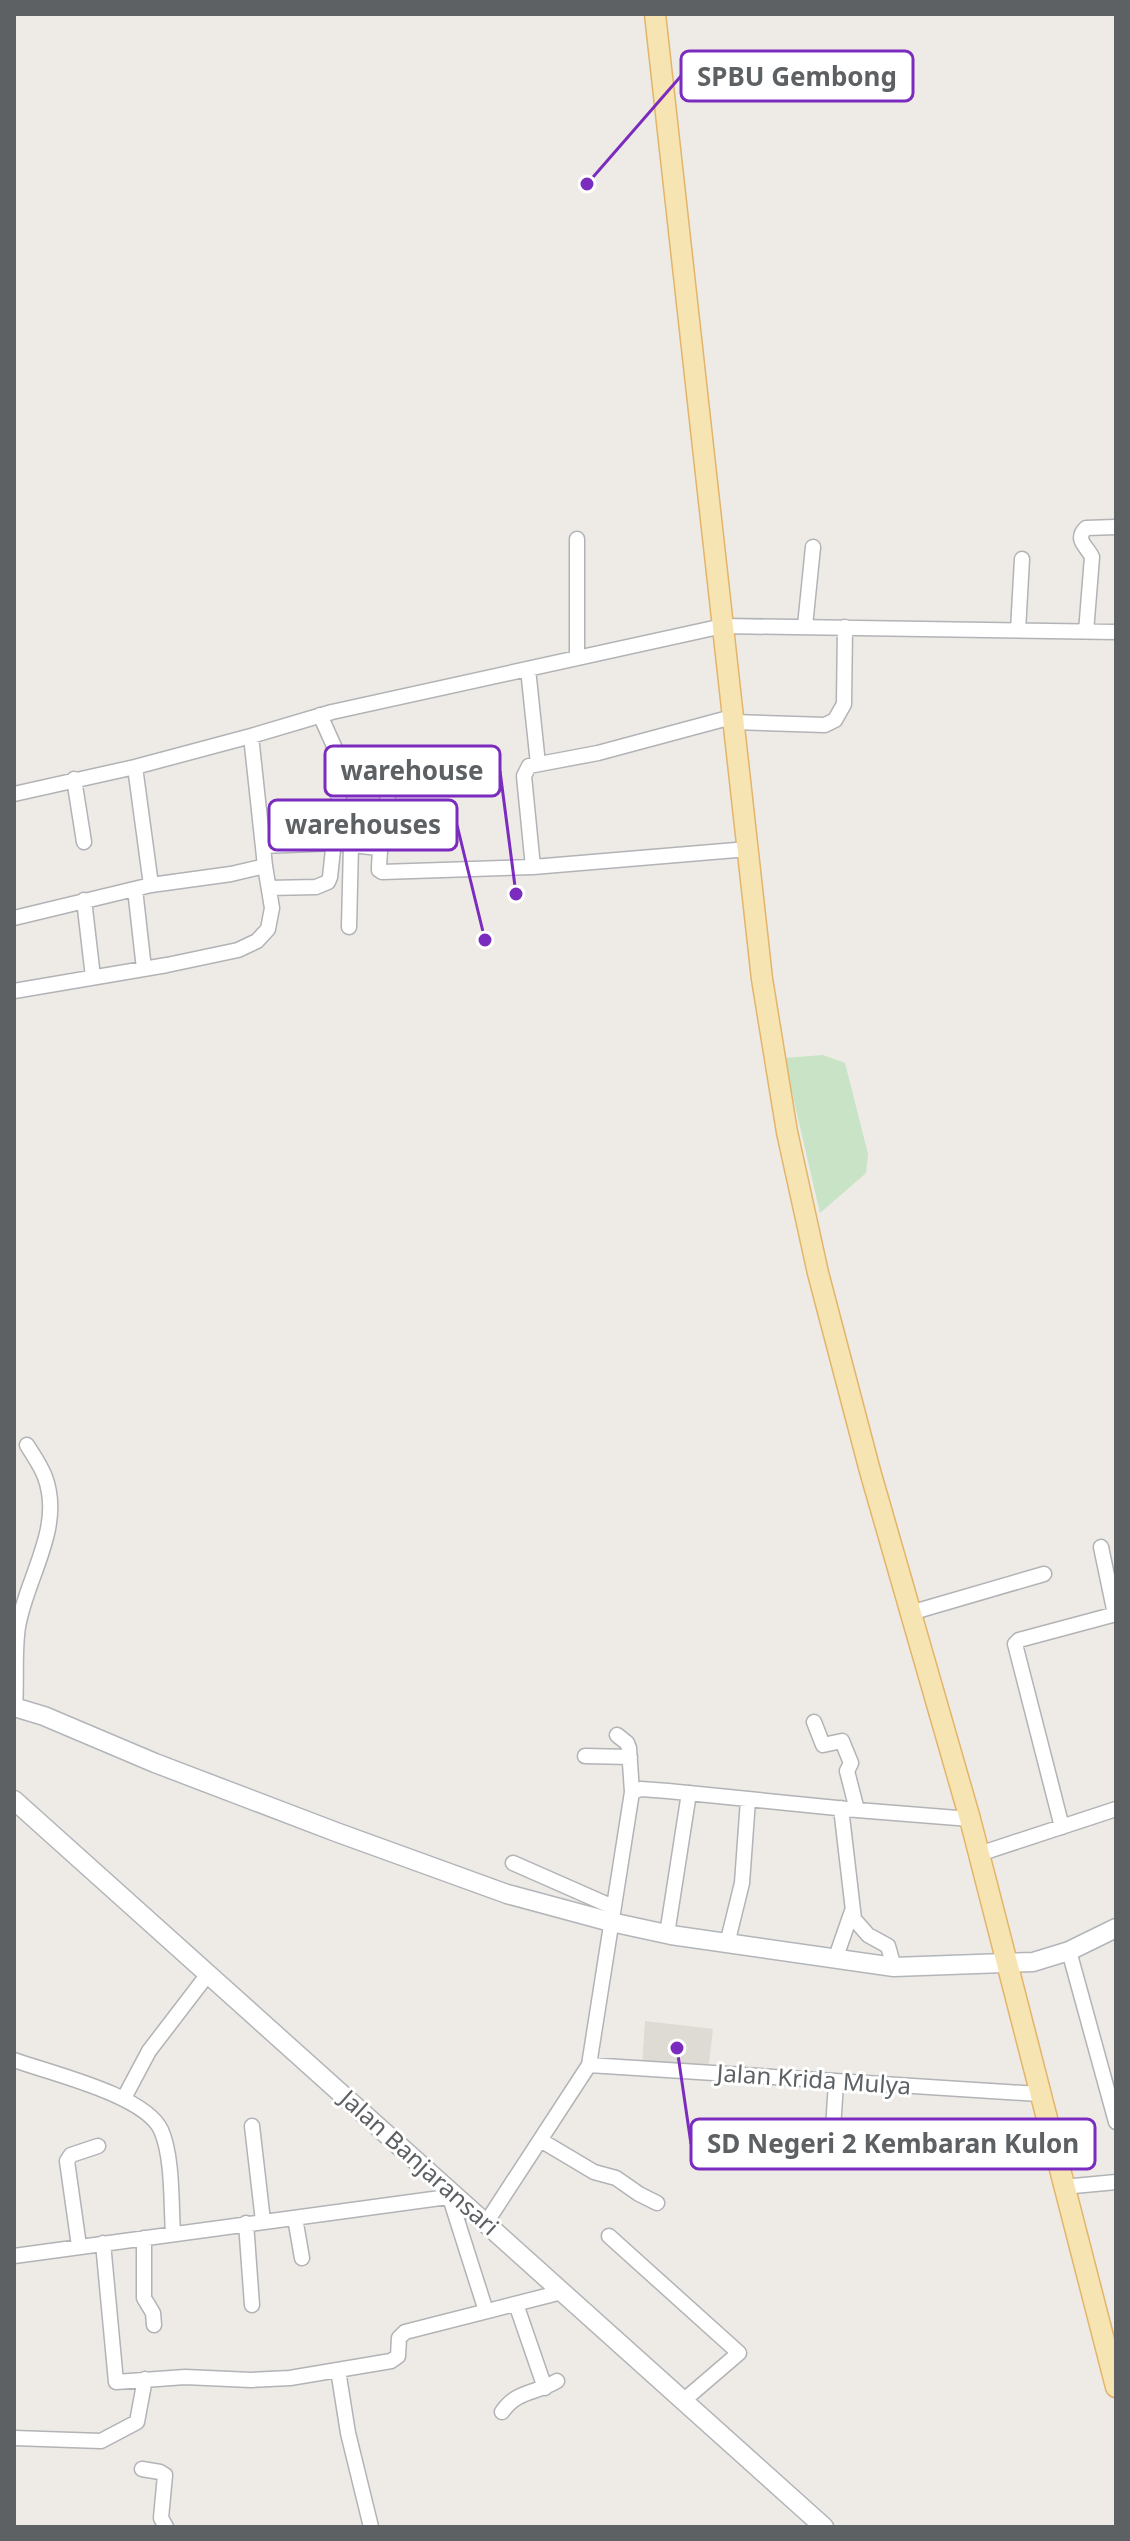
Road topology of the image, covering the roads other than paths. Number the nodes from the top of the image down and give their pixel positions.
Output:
1 (655, 14) edge
2 (1116, 527) edge
3 (577, 539) dead end
4 (813, 547) dead end
5 (1022, 559) dead end
6 (723, 626) junction
7 (805, 626) junction
8 (845, 627) junction
9 (1018, 630) junction
10 (1086, 632) junction
11 (1116, 632) edge
12 (577, 658) junction
13 (528, 669) junction
14 (320, 715) junction
15 (733, 720) junction
16 (251, 736) junction
17 (538, 764) junction
18 (135, 767) junction
19 (74, 779) junction
20 (390, 779) dead end
21 (14, 794) edge
22 (84, 842) dead end
23 (343, 844) junction
24 (263, 846) junction
25 (378, 848) junction
26 (748, 849) junction
27 (265, 866) junction
28 (533, 867) junction
29 (151, 885) junction
30 (269, 888) junction
31 (135, 889) junction
32 (84, 900) junction
33 (14, 918) edge
34 (349, 927) dead end
35 (144, 969) junction
36 (93, 977) junction
37 (14, 991) edge
38 (27, 1445) dead end
39 (1101, 1547) dead end
40 (1044, 1574) dead end
41 (910, 1613) junction
42 (1115, 1614) edge
43 (14, 1707) edge
44 (814, 1722) dead end
45 (617, 1735) dead end
46 (585, 1756) dead end
47 (630, 1757) junction
48 (632, 1792) junction
49 (689, 1793) junction
50 (14, 1800) edge
51 (748, 1800) junction
52 (841, 1808) junction
53 (1116, 1809) edge
54 (857, 1810) junction
55 (970, 1819) junction
56 (1062, 1827) junction
57 (979, 1854) junction
58 (513, 1863) dead end
59 (852, 1911) junction
60 (612, 1915) junction
61 (1116, 1928) edge
62 (667, 1934) junction
63 (727, 1944) junction
64 (1069, 1951) junction
65 (836, 1957) junction
66 (1005, 1962) junction
67 (894, 1967) junction
68 (208, 1974) junction
69 (14, 2060) edge
70 (589, 2065) junction
71 (836, 2082) junction
72 (1039, 2094) junction
73 (124, 2098) junction
74 (1116, 2122) edge
75 (252, 2126) dead end
76 (542, 2141) junction
77 (832, 2145) dead end
78 (98, 2146) dead end
79 (1116, 2182) edge
80 (1063, 2187) junction
81 (452, 2197) junction
82 (657, 2203) dead end
83 (295, 2218) junction
84 (263, 2221) junction
85 (246, 2223) junction
86 (486, 2223) junction
87 (173, 2234) junction
88 (609, 2236) dead end
89 (144, 2238) junction
90 (103, 2243) junction
91 (79, 2246) junction
92 (14, 2256) edge
93 (302, 2258) dead end
94 (562, 2292) junction
95 (516, 2304) junction
96 (252, 2305) dead end
97 (486, 2311) junction
98 (154, 2325) dead end
99 (1109, 2335) edge
100 (338, 2370) junction
101 (145, 2379) junction
102 (1116, 2387) edge
103 (683, 2401) junction
104 (502, 2412) dead end
105 (14, 2438) edge
106 (142, 2469) dead end
107 (166, 2527) edge
108 (371, 2527) edge
109 (824, 2527) edge

1 - 6 main road
2 - 10 street
3 - 12 street
4 - 7 street
5 - 9 street
6 - 7 street
6 - 12 street
6 - 15 main road
7 - 8 street
8 - 9 street
8 - 15 street
9 - 10 street
10 - 11 street
12 - 13 street
13 - 14 street
13 - 17 street
14 - 16 street
14 - 23 street
15 - 17 street
15 - 26 main road
16 - 18 street
16 - 24 street
17 - 28 street
18 - 19 street
18 - 29 street
19 - 21 street
19 - 22 street
20 - 25 street
23 - 24 street
23 - 25 street
23 - 30 street
23 - 34 street
24 - 27 street
25 - 28 street
26 - 28 street
26 - 41 main road
27 - 29 street
27 - 30 street
29 - 31 street
30 - 35 street
31 - 32 street
31 - 35 street
32 - 33 street
32 - 36 street
35 - 36 street
36 - 37 street
38 - 43 street
39 - 42 street
40 - 41 street
41 - 55 main road
42 - 56 street
43 - 60 street
44 - 54 street
45 - 47 street
46 - 47 street
47 - 48 street
48 - 49 street
48 - 60 street
49 - 51 street
49 - 62 street
50 - 68 street, Jalan Banjaransari
51 - 52 street
51 - 63 street
52 - 54 street
52 - 59 street
53 - 56 street
54 - 55 street
55 - 57 main road
56 - 57 street
57 - 66 main road
58 - 60 street
59 - 65 street
59 - 67 street
60 - 62 street
60 - 70 street
61 - 64 street
62 - 63 street
63 - 65 street
64 - 66 street
64 - 74 street
65 - 67 street
66 - 67 street
66 - 72 main road
68 - 73 street
68 - 81 street, Jalan Banjaransari
69 - 73 street
70 - 71 street, Jalan Krida Mulya
70 - 76 street
71 - 72 street, Jalan Krida Mulya
71 - 77 street
72 - 80 main road
73 - 87 street
75 - 84 street
76 - 82 street
76 - 86 street
78 - 91 street
79 - 80 street
80 - 99 main road
81 - 83 street
81 - 86 street, Jalan Banjaransari
81 - 97 street
83 - 84 street
83 - 93 street
84 - 85 street
85 - 87 street
85 - 96 street
86 - 94 street, Jalan Banjaransari
87 - 89 street
88 - 103 street
89 - 90 street
89 - 98 street
90 - 91 street
90 - 101 street
91 - 92 street
94 - 95 street
94 - 103 street, Jalan Banjaransari
95 - 97 street
95 - 104 street
97 - 100 street
99 - 102 main road
100 - 101 street
100 - 108 street
101 - 105 street
103 - 109 street, Jalan Banjaransari
106 - 107 street

